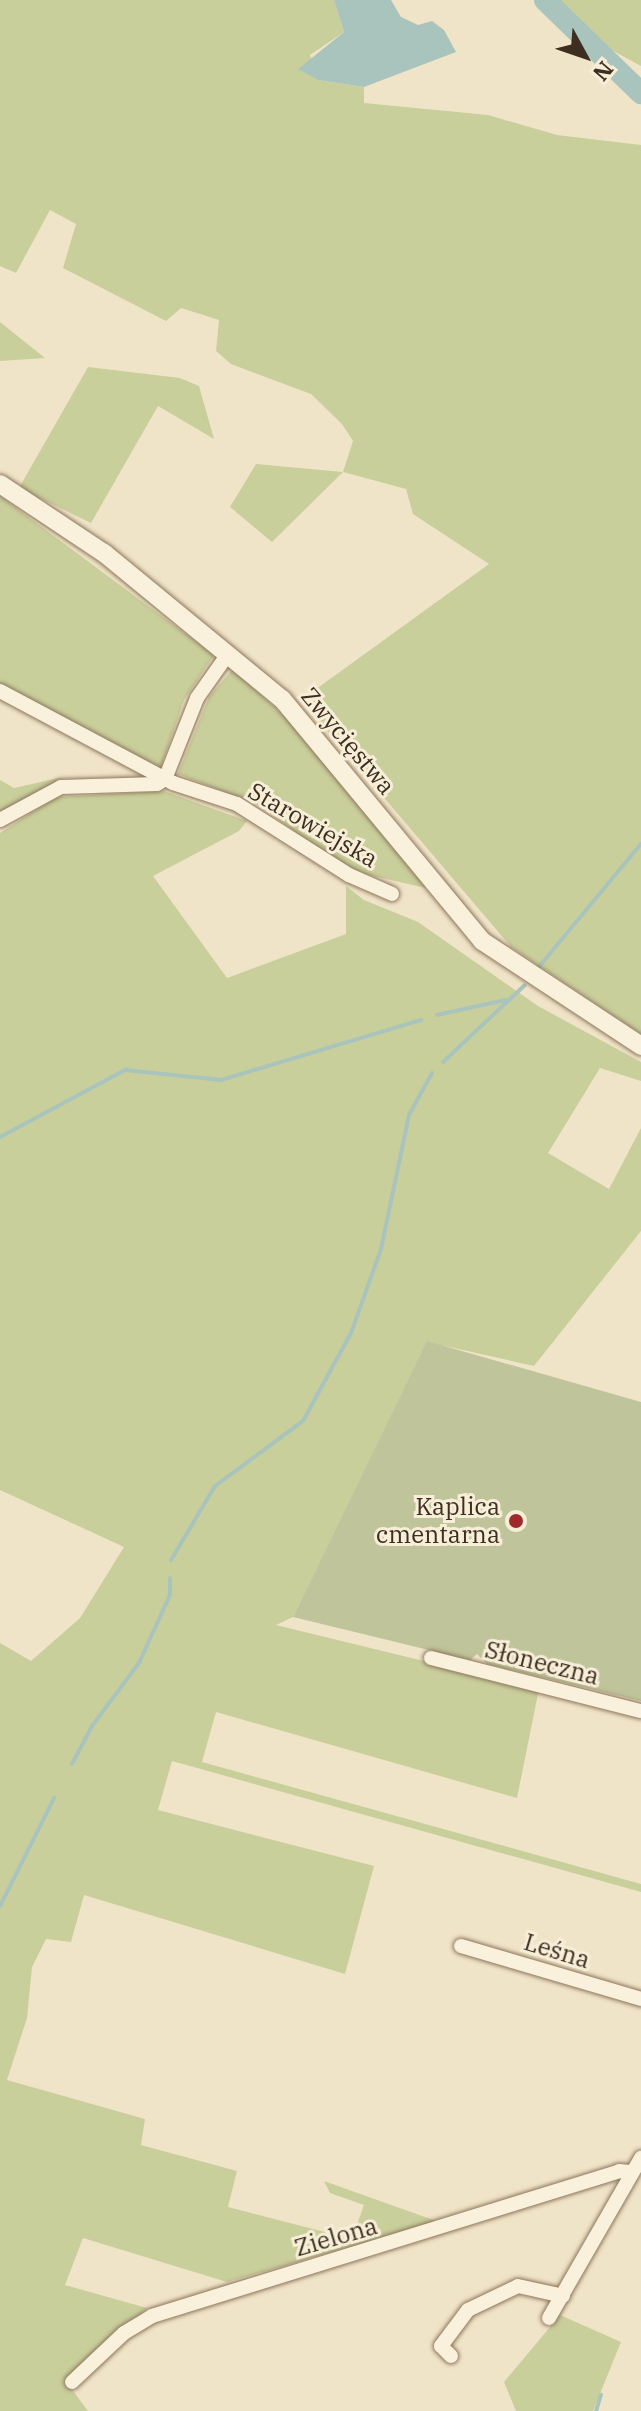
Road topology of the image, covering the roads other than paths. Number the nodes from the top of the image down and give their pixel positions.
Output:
1 (0, 484) edge
2 (228, 654) junction
3 (0, 691) edge
4 (165, 779) junction
5 (0, 820) edge
6 (392, 894) dead end
7 (641, 1046) edge
8 (431, 1658) dead end
9 (641, 1711) edge
10 (461, 1946) dead end
11 (641, 1999) edge
12 (641, 2158) edge
13 (631, 2172) junction
14 (563, 2296) junction
15 (549, 2318) dead end
16 (451, 2356) dead end
17 (72, 2382) dead end

1 - 2 main road, Zwycięstwa
2 - 4 street
2 - 7 main road, Zwycięstwa
3 - 4 street, Starowiejska
4 - 5 street, Starowiejska
4 - 6 street, Starowiejska
8 - 9 street, Słoneczna
10 - 11 street, Leśna
12 - 13 street
13 - 14 street
13 - 17 street, Zielona
14 - 15 street
14 - 16 street

